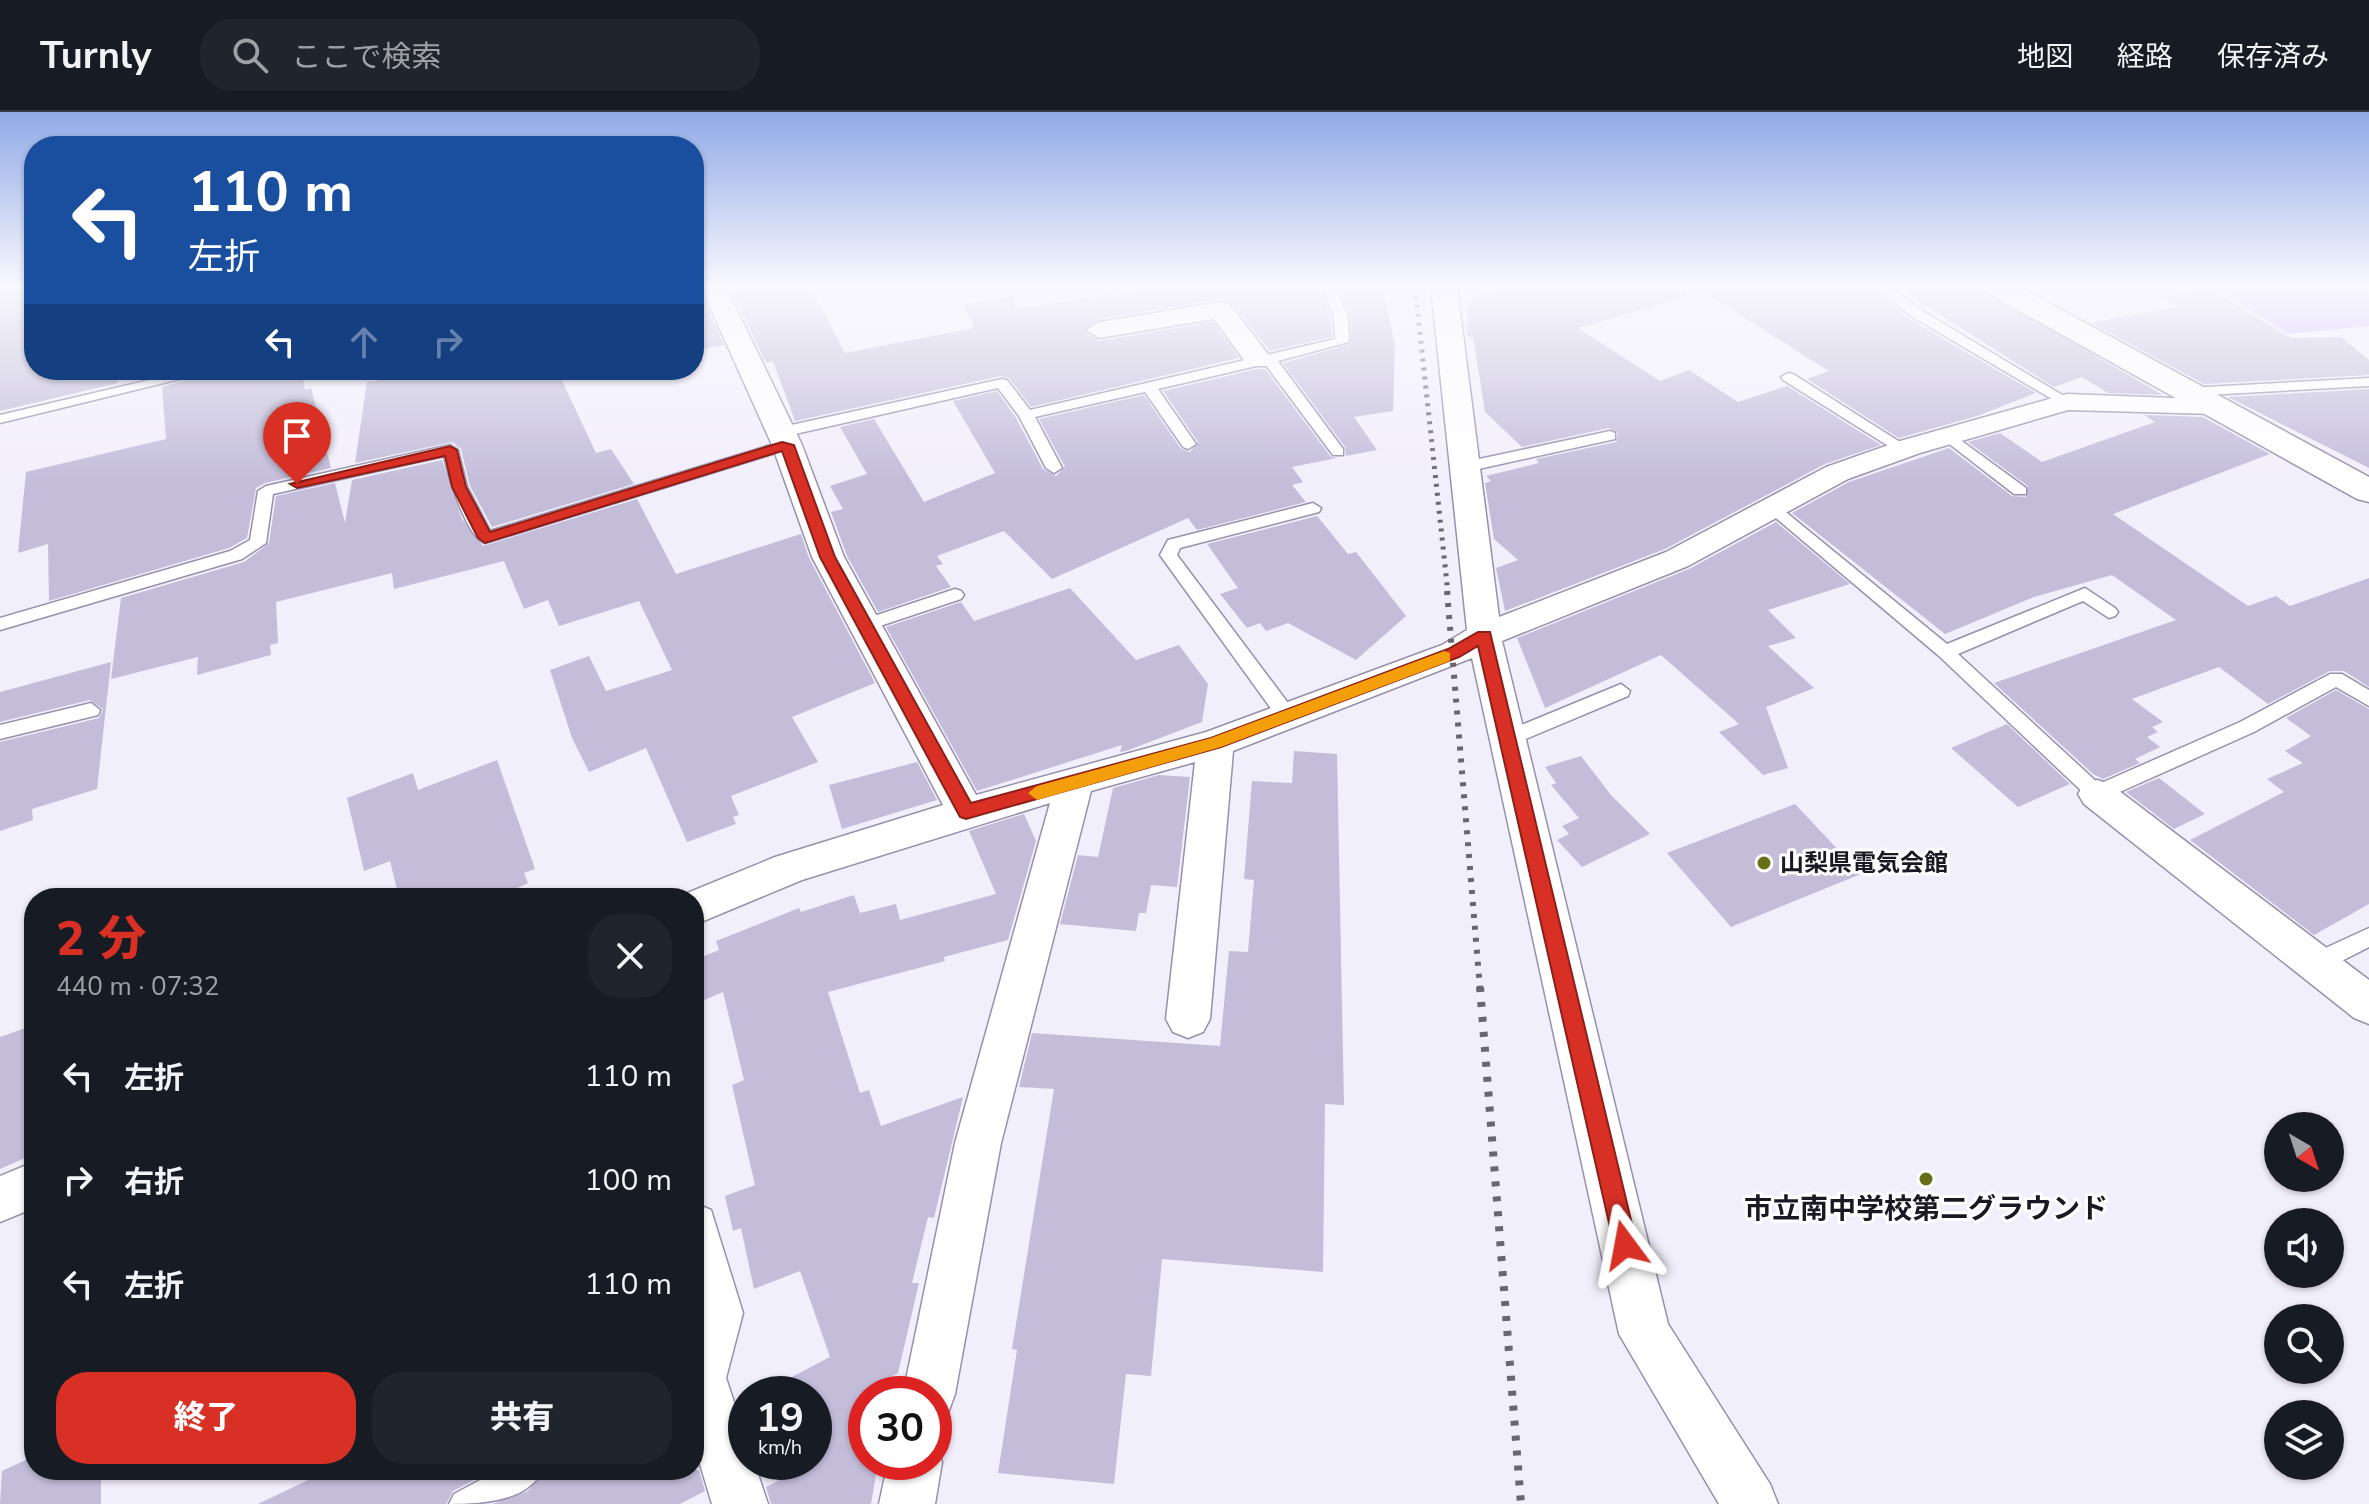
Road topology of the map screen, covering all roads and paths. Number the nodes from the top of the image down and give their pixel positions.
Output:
1 (744, 352) edge
2 (1257, 352) edge
3 (1296, 352) edge
4 (1452, 352) edge
5 (1982, 352) edge
6 (2115, 352) edge
7 (1263, 359) junction
8 (1788, 377) dead end
9 (167, 380) edge
10 (2369, 382) edge
11 (1150, 388) junction
12 (2201, 399) junction
13 (2067, 402) junction
14 (1026, 415) junction
15 (0, 419) edge
16 (1610, 436) dead end
17 (1948, 436) junction
18 (784, 438) junction
19 (1188, 444) dead end
20 (1903, 449) junction
21 (1338, 452) dead end
22 (1465, 467) junction
23 (1054, 468) dead end
24 (2020, 491) dead end
25 (2369, 491) edge
26 (1313, 508) dead end
27 (1776, 509) junction
28 (955, 595) dead end
29 (2109, 612) dead end
30 (0, 624) edge
31 (865, 625) junction
32 (1484, 635) junction
33 (1945, 652) junction
34 (1621, 691) dead end
35 (2369, 699) edge
36 (91, 710) dead end
37 (1287, 716) junction
38 (0, 732) edge
39 (1509, 738) junction
40 (1215, 743) junction
41 (1075, 782) junction
42 (2097, 794) junction
43 (966, 812) junction
44 (704, 904) edge
45 (2369, 937) edge
46 (2316, 963) junction
47 (2369, 1005) edge
48 (1188, 1019) dead end
49 (24, 1189) edge
50 (0, 1199) edge
51 (704, 1263) edge
52 (704, 1358) edge
53 (933, 1376) edge
54 (704, 1400) edge
55 (509, 1480) edge
56 (912, 1480) edge
57 (464, 1504) edge
58 (740, 1504) edge
59 (907, 1504) edge
60 (1750, 1504) edge

1 - 18 street
2 - 7 street
3 - 7 lane
4 - 22 street
5 - 13 lane
6 - 12 street
7 - 11 lane
7 - 21 lane
8 - 20 lane
9 - 15 lane
10 - 12 lane
11 - 14 lane
11 - 19 lane
12 - 13 street
12 - 25 street
13 - 17 street
14 - 18 lane
14 - 23 lane
16 - 22 lane
17 - 20 street
17 - 24 lane
18 - 30 lane
18 - 31 street
20 - 27 street
22 - 32 street
26 - 37 lane
27 - 32 street
27 - 33 lane
28 - 31 lane
29 - 33 lane
31 - 43 street
32 - 37 street
32 - 39 street
33 - 42 lane
34 - 39 lane
35 - 42 lane
36 - 38 lane
37 - 40 street
39 - 60 street
40 - 41 street
40 - 48 street
41 - 43 street
41 - 53 street
42 - 46 street
43 - 44 street
45 - 46 lane
46 - 47 street
49 - 50 street
51 - 52 street
54 - 58 street
55 - 57 lane
56 - 59 street

